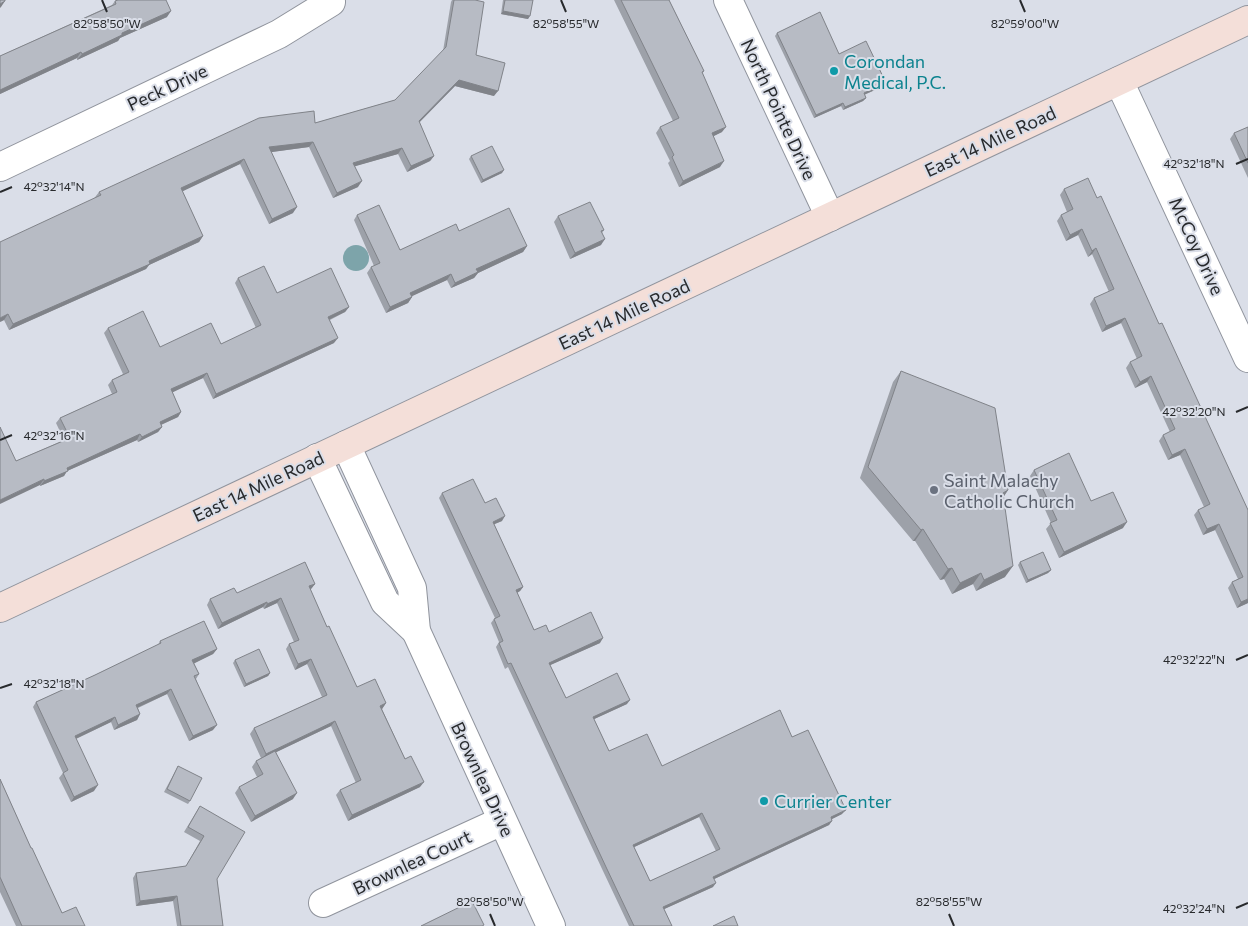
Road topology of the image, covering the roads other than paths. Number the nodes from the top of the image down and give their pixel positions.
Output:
1 (728, 0) edge
2 (331, 2) dead end
3 (1248, 20) edge
4 (1119, 81) junction
5 (0, 167) edge
6 (830, 217) junction
7 (1248, 358) edge
8 (346, 445) junction
9 (317, 458) junction
10 (0, 608) edge
11 (416, 631) junction
12 (502, 820) junction
13 (323, 903) dead end
14 (551, 926) edge

1 - 6 street, North Pointe Drive
2 - 5 street, Peck Drive
3 - 4 main road, East 14 Mile Road
4 - 6 main road, East 14 Mile Road
4 - 7 street, McCoy Drive
6 - 8 main road, East 14 Mile Road
8 - 9 main road, East 14 Mile Road
8 - 11 street, Brownlea Drive
9 - 10 main road, East 14 Mile Road
9 - 11 street, Brownlea Drive
11 - 12 street, Brownlea Drive
12 - 13 street, Brownlea Court
12 - 14 street, Brownlea Drive

